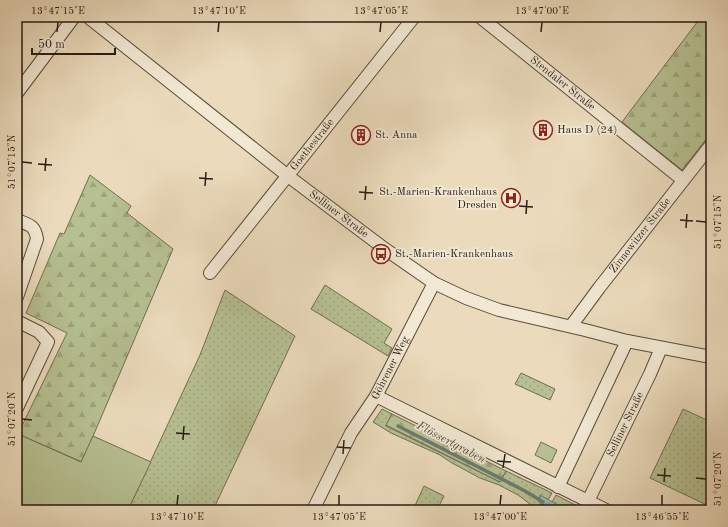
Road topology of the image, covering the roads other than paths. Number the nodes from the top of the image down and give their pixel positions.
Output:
1 (74, 17) edge
2 (88, 17) edge
3 (414, 17) edge
4 (480, 17) edge
5 (17, 93) edge
6 (711, 145) edge
7 (288, 176) junction
8 (683, 180) junction
9 (17, 220) edge
10 (210, 273) dead end
11 (434, 283) junction
12 (17, 297) edge
13 (17, 321) edge
14 (570, 326) junction
15 (628, 341) junction
16 (661, 348) junction
17 (711, 357) edge
18 (376, 396) junction
19 (17, 408) edge
20 (558, 487) junction
21 (588, 501) junction
22 (313, 510) edge
23 (606, 510) edge

1 - 5 street
2 - 7 street, Selliner Straße
3 - 7 street, Goethestraße
4 - 8 street, Stendaler Straße
6 - 8 street, Zinnowitzer Straße
7 - 10 street, Goethestraße
7 - 11 street, Selliner Straße
8 - 14 street, Zinnowitzer Straße
9 - 12 street
11 - 14 street, Selliner Straße
11 - 18 street, Göhrener Weg
13 - 19 street
14 - 15 street, Selliner Straße
15 - 16 street, Selliner Straße
15 - 20 street
16 - 17 street, Selliner Straße
16 - 21 street, Selliner Straße
18 - 20 street, Göhrener Weg
18 - 22 street
20 - 21 street, Göhrener Weg
21 - 23 street, Göhrener Weg

